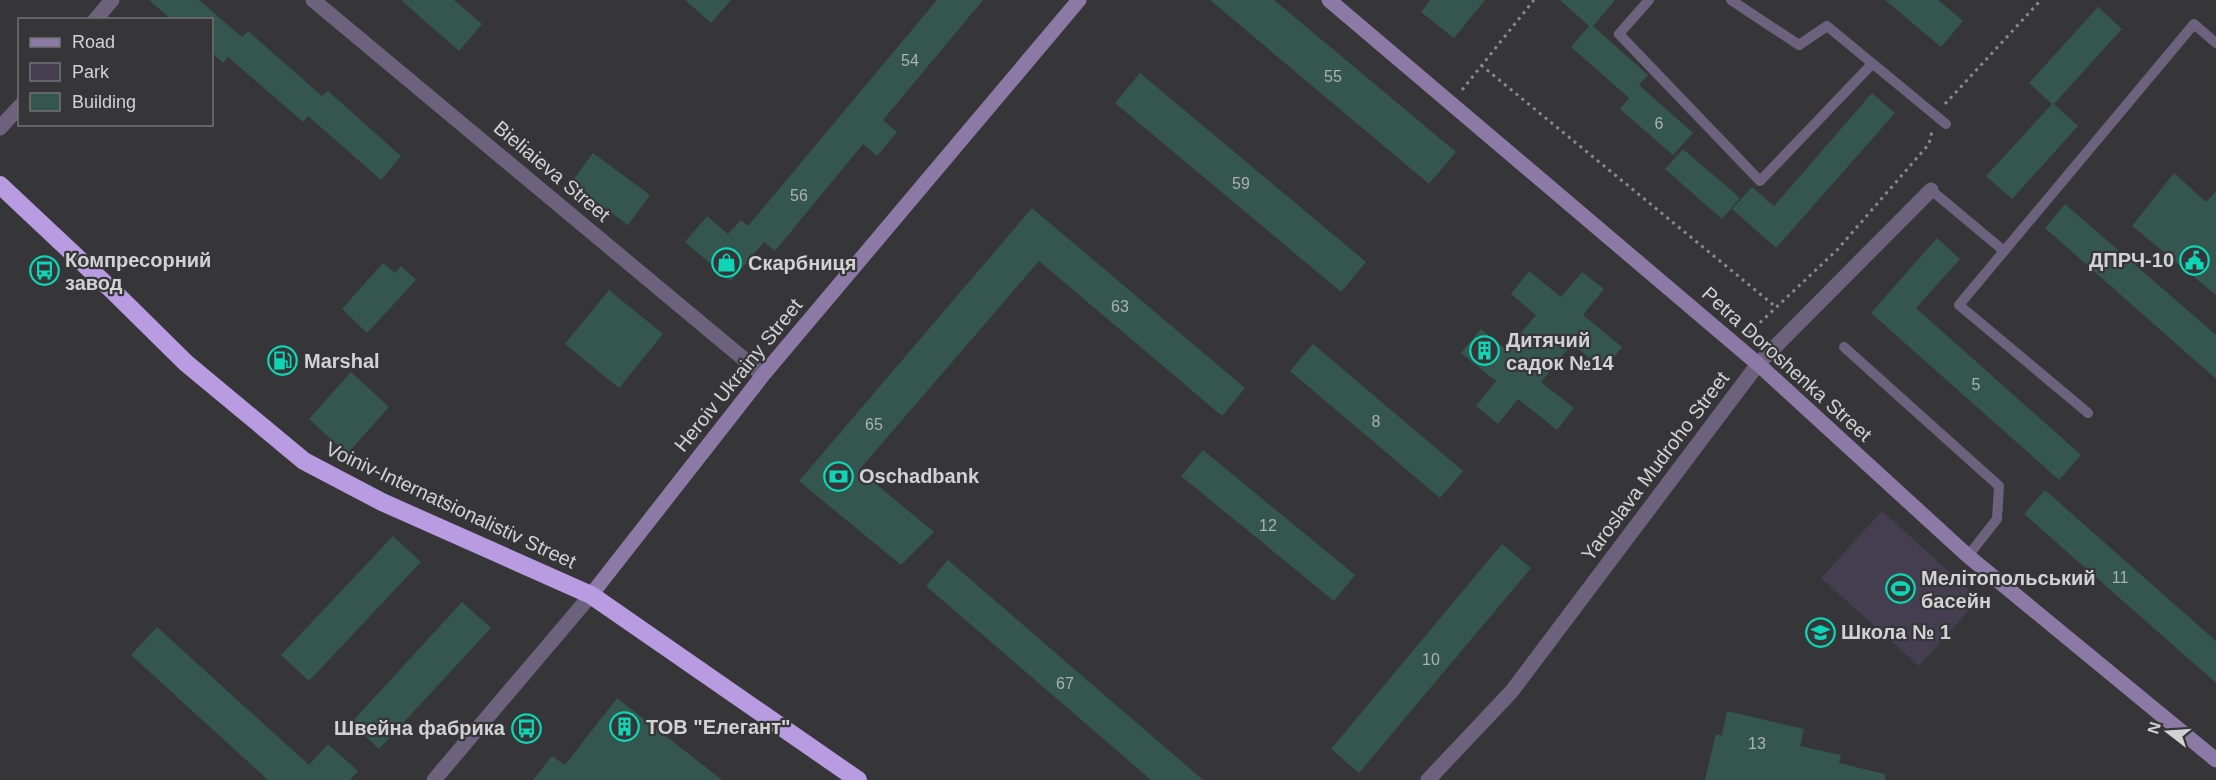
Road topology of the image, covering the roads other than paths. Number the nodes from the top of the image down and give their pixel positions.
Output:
1 (112, 0) edge
2 (313, 0) edge
3 (1079, 0) edge
4 (1329, 0) edge
5 (1649, 0) edge
6 (1731, 0) edge
7 (97, 18) edge
8 (2216, 43) edge
9 (1872, 64) junction
10 (18, 107) edge
11 (1946, 124) dead end
12 (0, 128) edge
13 (0, 185) edge
14 (1930, 190) joint
15 (2004, 251) junction
16 (1844, 347) dead end
17 (1758, 364) junction
18 (763, 375) junction
19 (2088, 413) dead end
20 (1968, 556) junction
21 (591, 595) junction
22 (2216, 760) edge
23 (434, 780) edge
24 (858, 780) edge
25 (1428, 780) edge

1 - 7 street
2 - 18 street, Bieliaieva Street
3 - 18 street, Heroiv Ukrainy Street
4 - 17 street, Petra Doroshenka Street
5 - 9 lane
6 - 9 lane
8 - 15 lane
9 - 11 lane
10 - 12 street
13 - 21 highway, Voiniv-Internatsionalistiv Street
14 - 15 lane
14 - 17 street, Yaroslava Mudroho Street
15 - 19 lane
16 - 20 lane
17 - 20 street, Petra Doroshenka Street
17 - 25 street, Yaroslava Mudroho Street
18 - 21 street, Heroiv Ukrainy Street
20 - 22 street, Petra Doroshenka Street
21 - 23 street, Heroiv Ukrainy Street
21 - 24 highway, Voiniv-Internatsionalistiv Street

